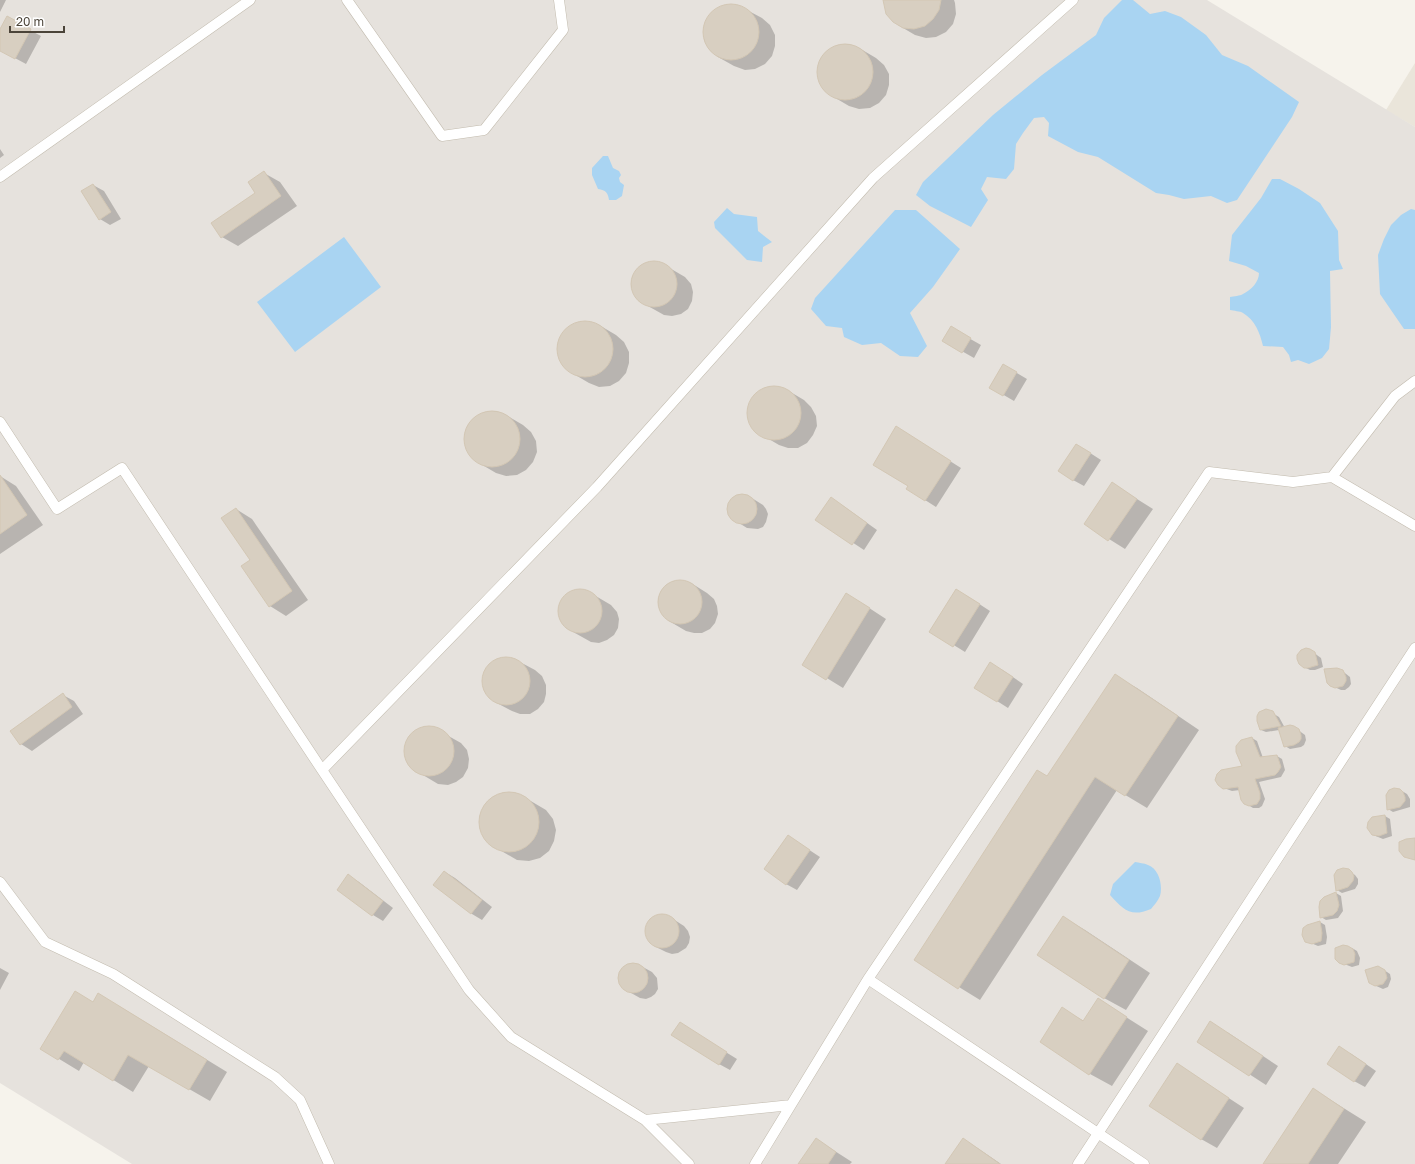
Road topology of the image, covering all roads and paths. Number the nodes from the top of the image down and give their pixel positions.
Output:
1 (250, 0) edge
2 (347, 0) edge
3 (559, 0) edge
4 (1073, 0) edge
5 (0, 177) edge
6 (1415, 381) edge
7 (0, 422) edge
8 (1332, 477) junction
9 (1415, 526) edge
10 (1415, 648) edge
11 (322, 770) junction
12 (0, 882) edge
13 (868, 979) junction
14 (791, 1105) junction
15 (645, 1120) junction
16 (1098, 1132) junction
17 (330, 1164) edge
18 (689, 1164) edge
19 (755, 1164) edge
20 (1078, 1164) edge
21 (1144, 1164) edge

1 - 5 lane
2 - 3 lane
4 - 11 lane
6 - 8 lane
7 - 11 lane
8 - 9 lane
8 - 13 lane
10 - 16 lane
11 - 15 lane
12 - 17 lane
13 - 14 lane
13 - 16 lane
14 - 15 lane
14 - 19 lane
15 - 18 lane
16 - 20 lane
16 - 21 lane

